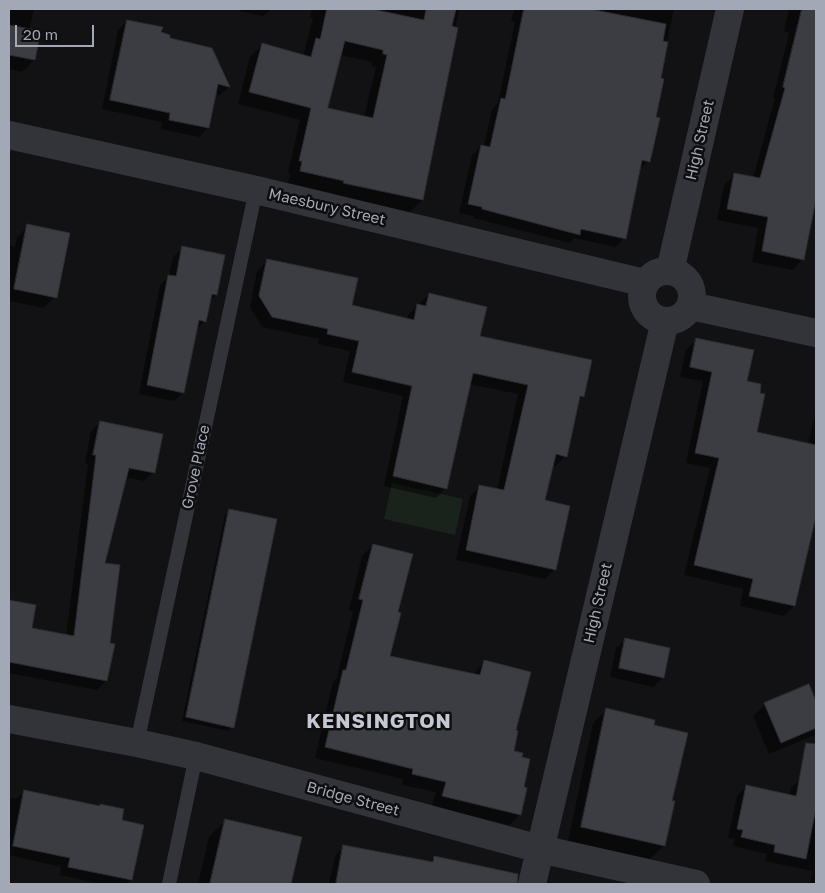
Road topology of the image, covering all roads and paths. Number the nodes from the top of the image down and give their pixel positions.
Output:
1 (730, 9) edge
2 (9, 135) edge
3 (256, 190) junction
4 (670, 271) junction
5 (645, 283) junction
6 (691, 306) junction
7 (665, 322) junction
8 (816, 333) edge
9 (9, 719) edge
10 (137, 743) junction
11 (196, 756) junction
12 (540, 849) junction
13 (169, 884) edge
14 (532, 884) edge
15 (696, 884) edge

1 - 4 street, High Street
2 - 3 street, Maesbury Street
3 - 5 street, Maesbury Street
3 - 10 lane, Grove Place
4 - 5 street
4 - 6 street
5 - 7 street
6 - 7 street
6 - 8 street
7 - 12 street, High Street
9 - 10 street, Bridge Street
10 - 11 street, Bridge Street
11 - 12 street, Bridge Street
11 - 13 lane
12 - 14 street, High Street
12 - 15 street, Bridge Street

